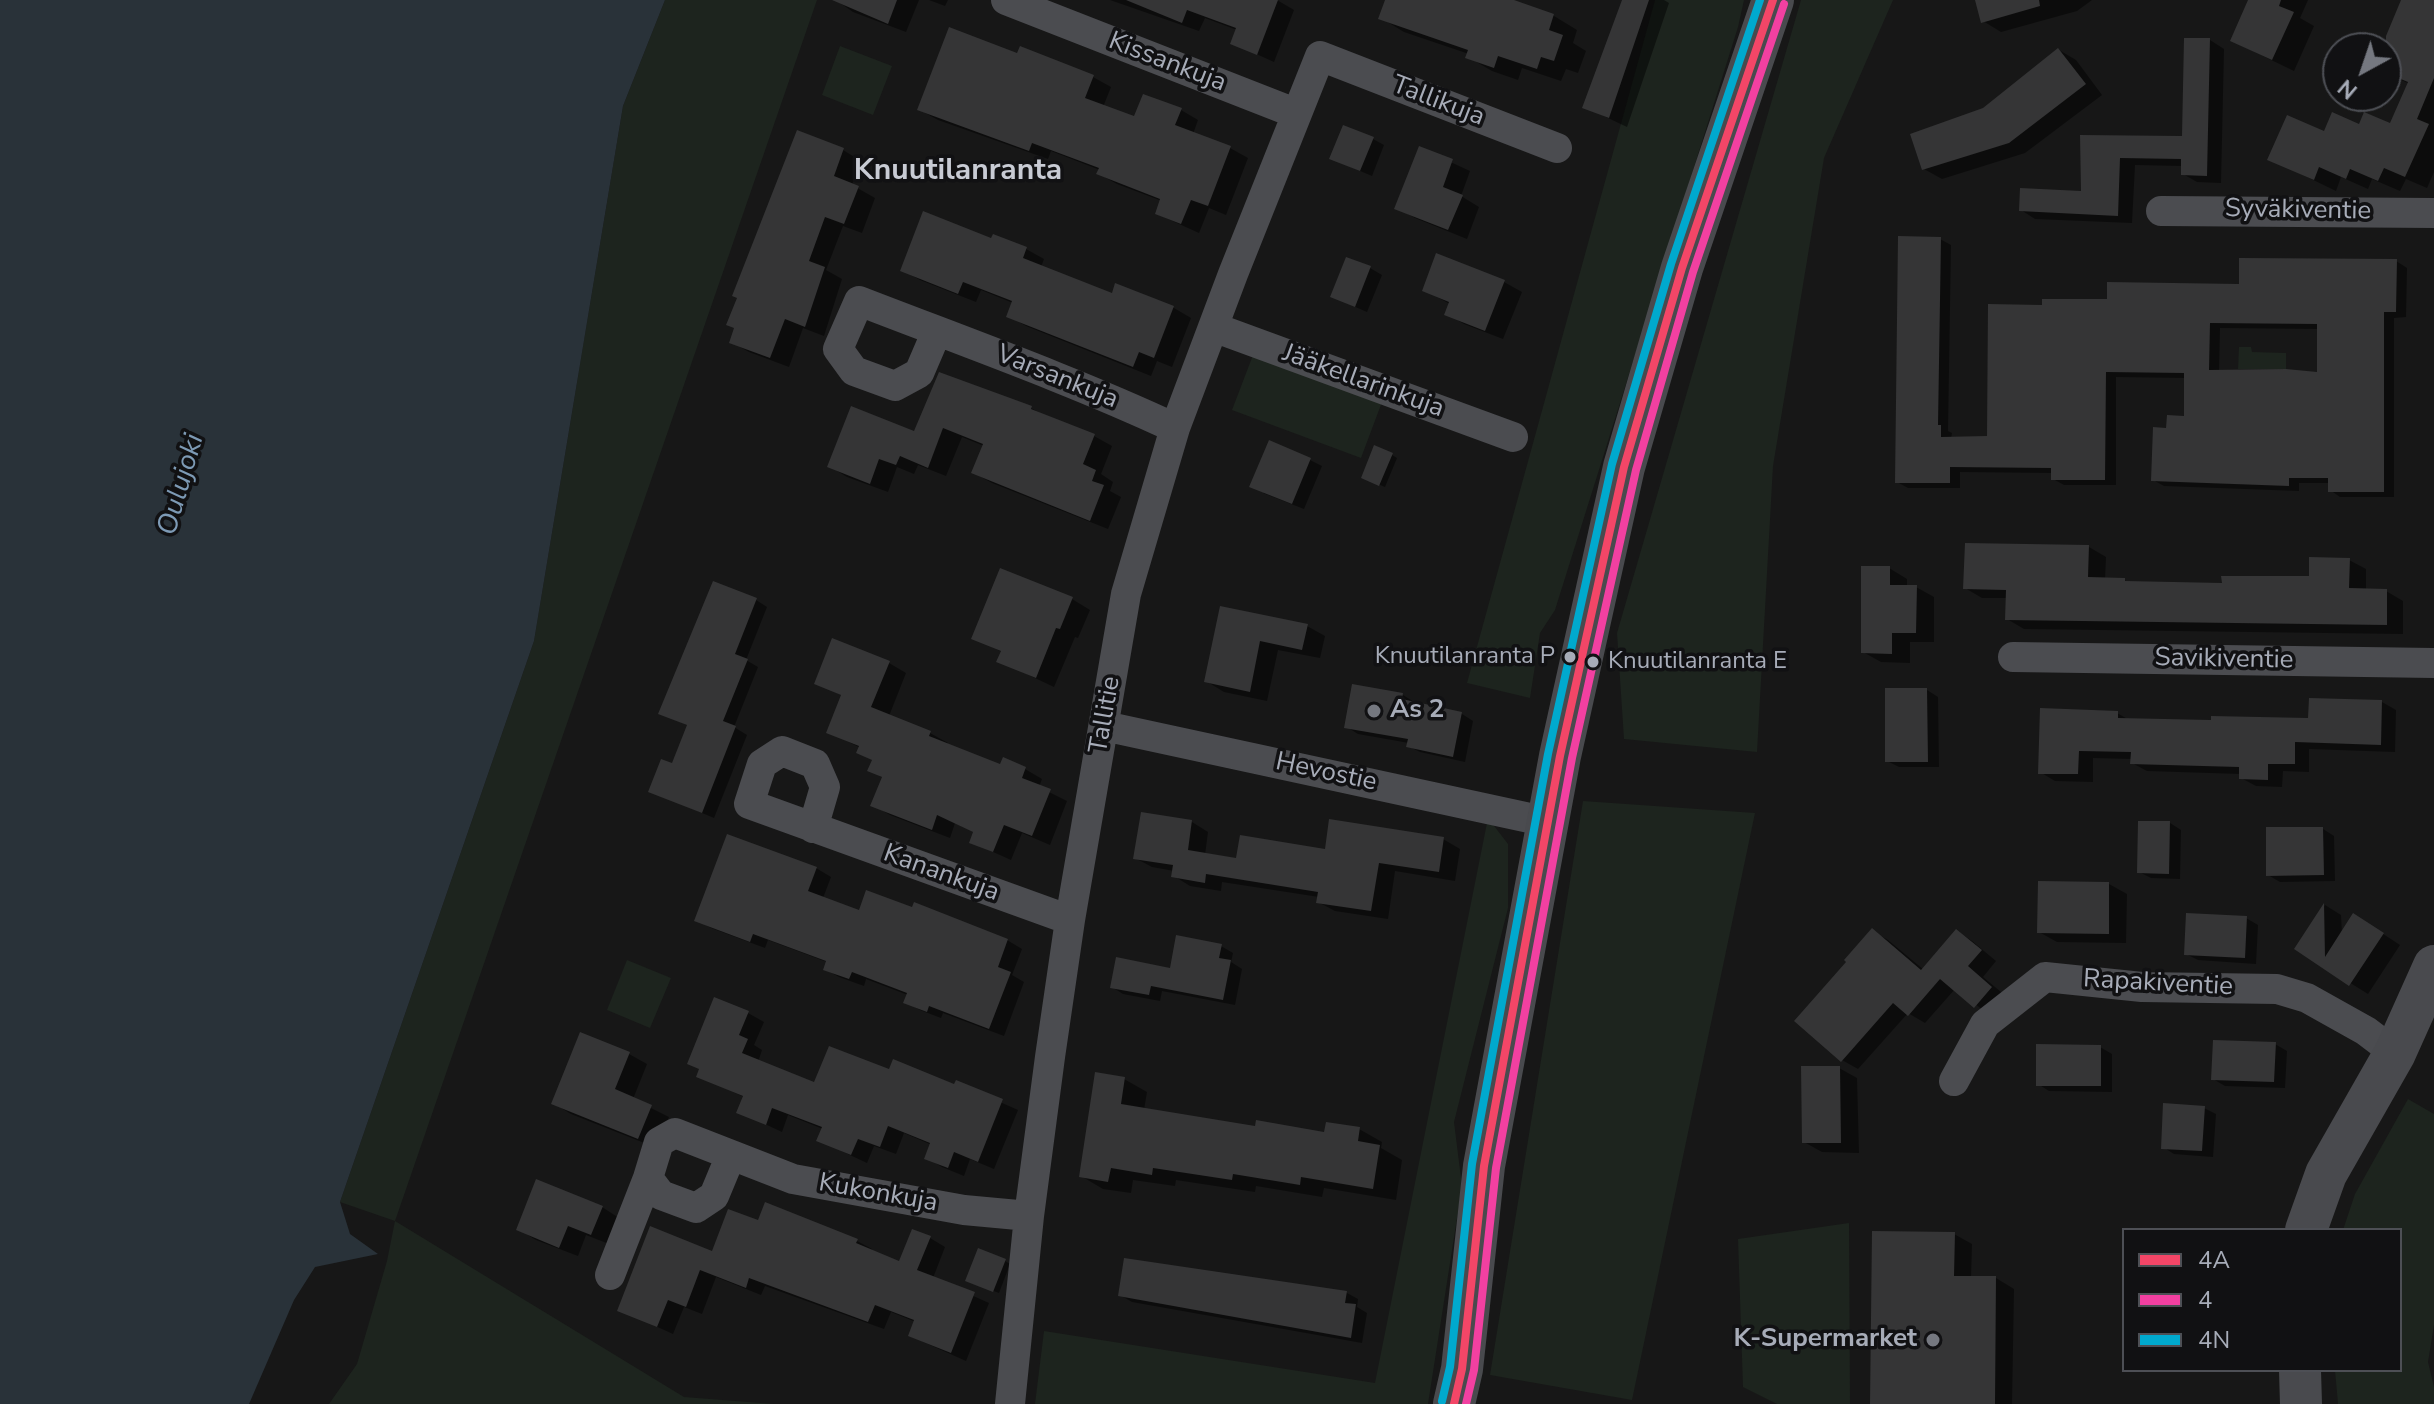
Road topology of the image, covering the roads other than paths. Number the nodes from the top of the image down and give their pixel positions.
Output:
1 (1006, 0) edge
2 (1773, 0) edge
3 (1041, 6) edge
4 (1320, 56) joint
5 (1295, 113) junction
6 (1557, 148) dead end
7 (2161, 211) dead end
8 (2434, 213) edge
9 (1213, 327) junction
10 (937, 331) dead end
11 (1175, 428) junction
12 (1513, 437) dead end
13 (2013, 657) dead end
14 (2434, 663) edge
15 (1104, 726) junction
16 (1548, 822) junction
17 (813, 828) dead end
18 (1070, 920) junction
19 (2434, 966) edge
20 (2395, 1053) junction
21 (1954, 1081) dead end
22 (731, 1155) junction
23 (648, 1178) junction
24 (1029, 1216) junction
25 (2307, 1228) edge
26 (610, 1275) dead end
27 (2300, 1372) edge
28 (1457, 1400) edge
29 (1010, 1404) edge
30 (2301, 1404) edge

1 - 3 street, Kissankuja
2 - 16 main road
3 - 5 street, Kissankuja
4 - 5 street, Tallitie
4 - 6 street, Tallikuja
5 - 9 street, Tallitie
7 - 8 street, Syväkiventie
9 - 11 street, Tallitie
9 - 12 street, Jääkellarinkuja
10 - 11 street, Varsankuja
11 - 15 street, Tallitie
13 - 14 street, Savikiventie
15 - 16 street, Hevostie
15 - 18 street, Tallitie
16 - 28 main road
17 - 18 street, Kanankuja
18 - 24 street, Tallitie
19 - 20 main road
20 - 21 street, Rapakiventie
20 - 25 main road
22 - 23 street, Kukonkuja
22 - 23 street
22 - 24 street, Kukonkuja
23 - 26 street
24 - 29 street, Tallitie
27 - 30 main road

